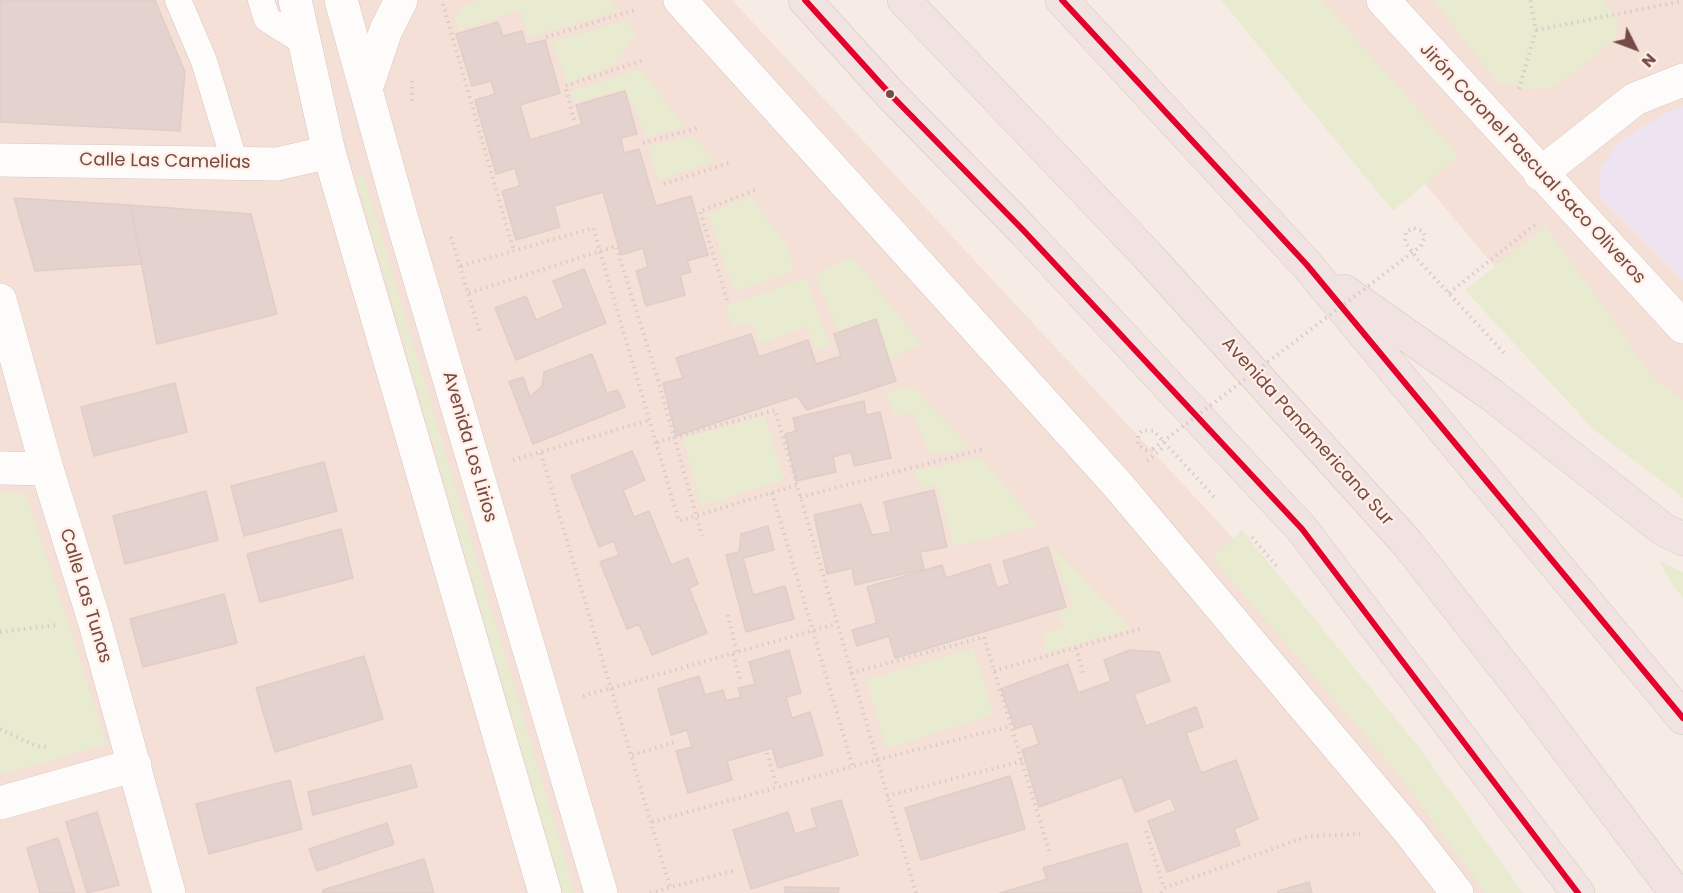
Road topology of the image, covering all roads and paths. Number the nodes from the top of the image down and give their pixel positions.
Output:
1 (178, 0) edge
2 (261, 0) edge
3 (295, 0) edge
4 (340, 0) edge
5 (401, 0) edge
6 (680, 0) edge
7 (805, 0) edge
8 (904, 0) edge
9 (1062, 0) edge
10 (1383, 0) edge
11 (1530, 0) edge
12 (1683, 1) edge
13 (443, 4) dead end
14 (635, 10) dead end
15 (1536, 30) junction
16 (546, 38) dead end
17 (307, 44) junction
18 (644, 60) dead end
19 (412, 80) dead end
20 (1683, 80) edge
21 (366, 89) junction
22 (414, 112) dead end
23 (574, 120) dead end
24 (1494, 122) junction
25 (701, 127) dead end
26 (643, 143) dead end
27 (329, 152) junction
28 (0, 160) edge
29 (732, 162) dead end
30 (235, 163) junction
31 (1540, 174) junction
32 (664, 184) dead end
33 (756, 190) dead end
34 (1565, 201) junction
35 (450, 232) dead end
36 (514, 252) junction
37 (599, 252) junction
38 (1307, 265) junction
39 (461, 266) junction
40 (469, 292) junction
41 (0, 300) edge
42 (727, 300) dead end
43 (1683, 327) edge
44 (481, 337) dead end
45 (650, 420) junction
46 (674, 437) junction
47 (657, 442) junction
48 (1165, 446) dead end
49 (510, 449) dead end
50 (984, 449) dead end
51 (541, 453) junction
52 (0, 468) edge
53 (47, 469) junction
54 (797, 485) junction
55 (772, 492) junction
56 (800, 497) junction
57 (696, 516) junction
58 (702, 536) dead end
59 (1683, 539) edge
60 (728, 615) dead end
61 (94, 620) junction
62 (836, 624) junction
63 (1140, 629) dead end
64 (814, 631) junction
65 (0, 632) edge
66 (1077, 648) junction
67 (735, 653) junction
68 (994, 671) junction
69 (851, 673) junction
70 (1084, 677) dead end
71 (741, 682) dead end
72 (612, 688) junction
73 (545, 707) junction
74 (1683, 718) edge
75 (1011, 726) junction
76 (0, 729) edge
77 (675, 742) dead end
78 (55, 748) dead end
79 (766, 753) dead end
80 (632, 755) junction
81 (876, 760) junction
82 (1022, 761) junction
83 (135, 765) junction
84 (852, 767) junction
85 (777, 787) junction
86 (887, 796) junction
87 (0, 803) edge
88 (652, 822) junction
89 (1146, 831) dead end
90 (1409, 831) junction
91 (1050, 854) dead end
92 (736, 870) dead end
93 (1571, 886) edge
94 (670, 887) junction
95 (1162, 891) edge
96 (168, 893) edge
97 (545, 893) edge
98 (601, 893) edge
99 (650, 893) edge
100 (916, 893) edge
101 (1457, 893) edge
102 (1676, 893) edge

1 - 30 lane
2 - 17 lane
3 - 17 street
4 - 21 street, Avenida Los Lirios
5 - 21 street
6 - 90 street
7 - 93 highway
8 - 102 highway, Avenida Panamericana Sur
9 - 38 highway
10 - 24 street, Jirón Coronel Pascual Saco Oliveros
11 - 15 path
12 - 15 path
13 - 36 path
14 - 16 path
15 - 24 path
17 - 27 street
18 - 23 path
19 - 22 path
20 - 31 street
21 - 73 street, Avenida Los Lirios
24 - 31 street, Jirón Coronel Pascual Saco Oliveros
25 - 26 path
27 - 30 street, Calle Las Camelias
27 - 97 street
28 - 30 street, Calle Las Camelias
29 - 32 path
31 - 34 street, Jirón Coronel Pascual Saco Oliveros
33 - 42 path
34 - 43 street, Jirón Coronel Pascual Saco Oliveros
34 - 48 path, bridge
35 - 39 path
36 - 37 path
36 - 39 path
37 - 40 path
37 - 45 path
37 - 46 path
38 - 59 highway
38 - 74 highway
39 - 40 path
40 - 44 path
41 - 53 street, Calle Las Tunas
45 - 47 path
45 - 51 path
46 - 47 path
46 - 54 path
46 - 57 path
47 - 57 path
49 - 51 path
50 - 56 path
51 - 72 path
52 - 53 street
53 - 61 street, Calle Las Tunas
54 - 55 path
54 - 56 path
55 - 57 path
55 - 64 path
56 - 62 path
57 - 58 path
60 - 67 path
61 - 65 path
61 - 83 street, Calle Las Tunas
62 - 64 path
62 - 69 path
63 - 66 path
64 - 67 path
64 - 84 path
66 - 68 path
66 - 70 path
67 - 71 path
67 - 72 path
68 - 69 path
68 - 75 path
69 - 81 path
72 - 73 path
72 - 80 path
73 - 98 street, Avenida Los Lirios
75 - 81 path
75 - 82 path
76 - 78 path
77 - 80 path
79 - 85 path
80 - 88 path
81 - 84 path
81 - 86 path
82 - 86 path
82 - 91 path
83 - 87 street
83 - 96 street, Calle Las Tunas
84 - 85 path
85 - 88 path
86 - 100 path
88 - 94 path
89 - 95 path
90 - 95 path
90 - 101 street
92 - 94 path
94 - 99 path

